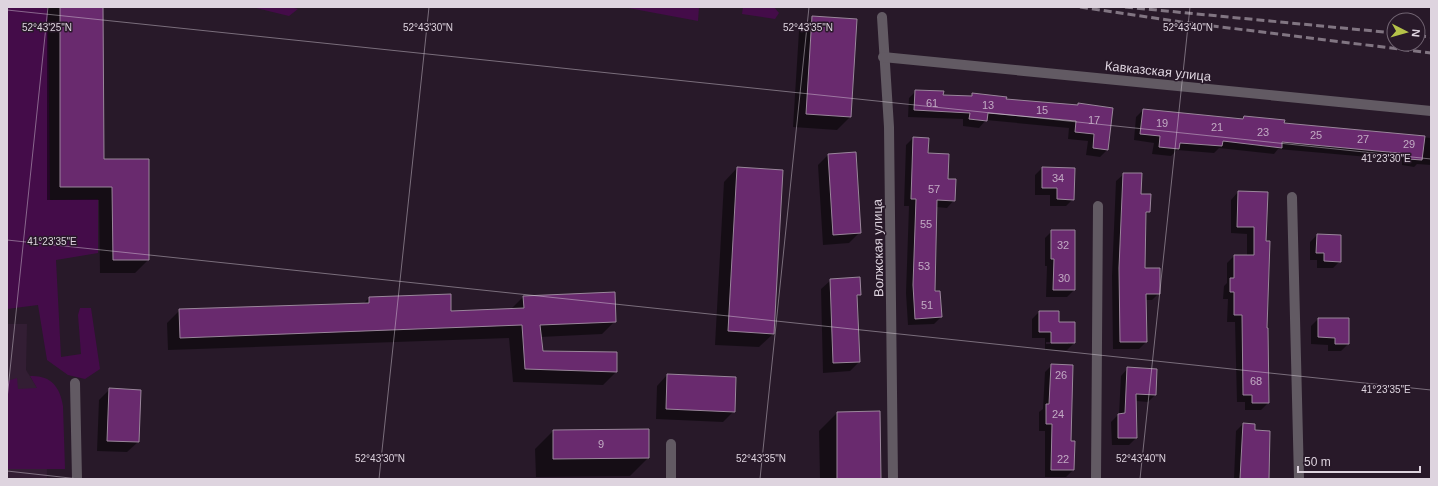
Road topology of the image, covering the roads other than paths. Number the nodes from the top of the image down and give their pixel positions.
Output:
1 (882, 17) dead end
2 (883, 57) junction
3 (1431, 111) edge
4 (1292, 197) dead end
5 (1098, 206) dead end
6 (75, 383) dead end
7 (671, 444) dead end
8 (77, 479) edge
9 (671, 479) edge
10 (893, 479) edge
11 (1096, 479) edge
12 (1299, 479) edge

1 - 2 street, Волжская улица
2 - 3 street, Кавказская улица
2 - 10 street, Волжская улица
4 - 12 street
5 - 11 street
6 - 8 street
7 - 9 street

